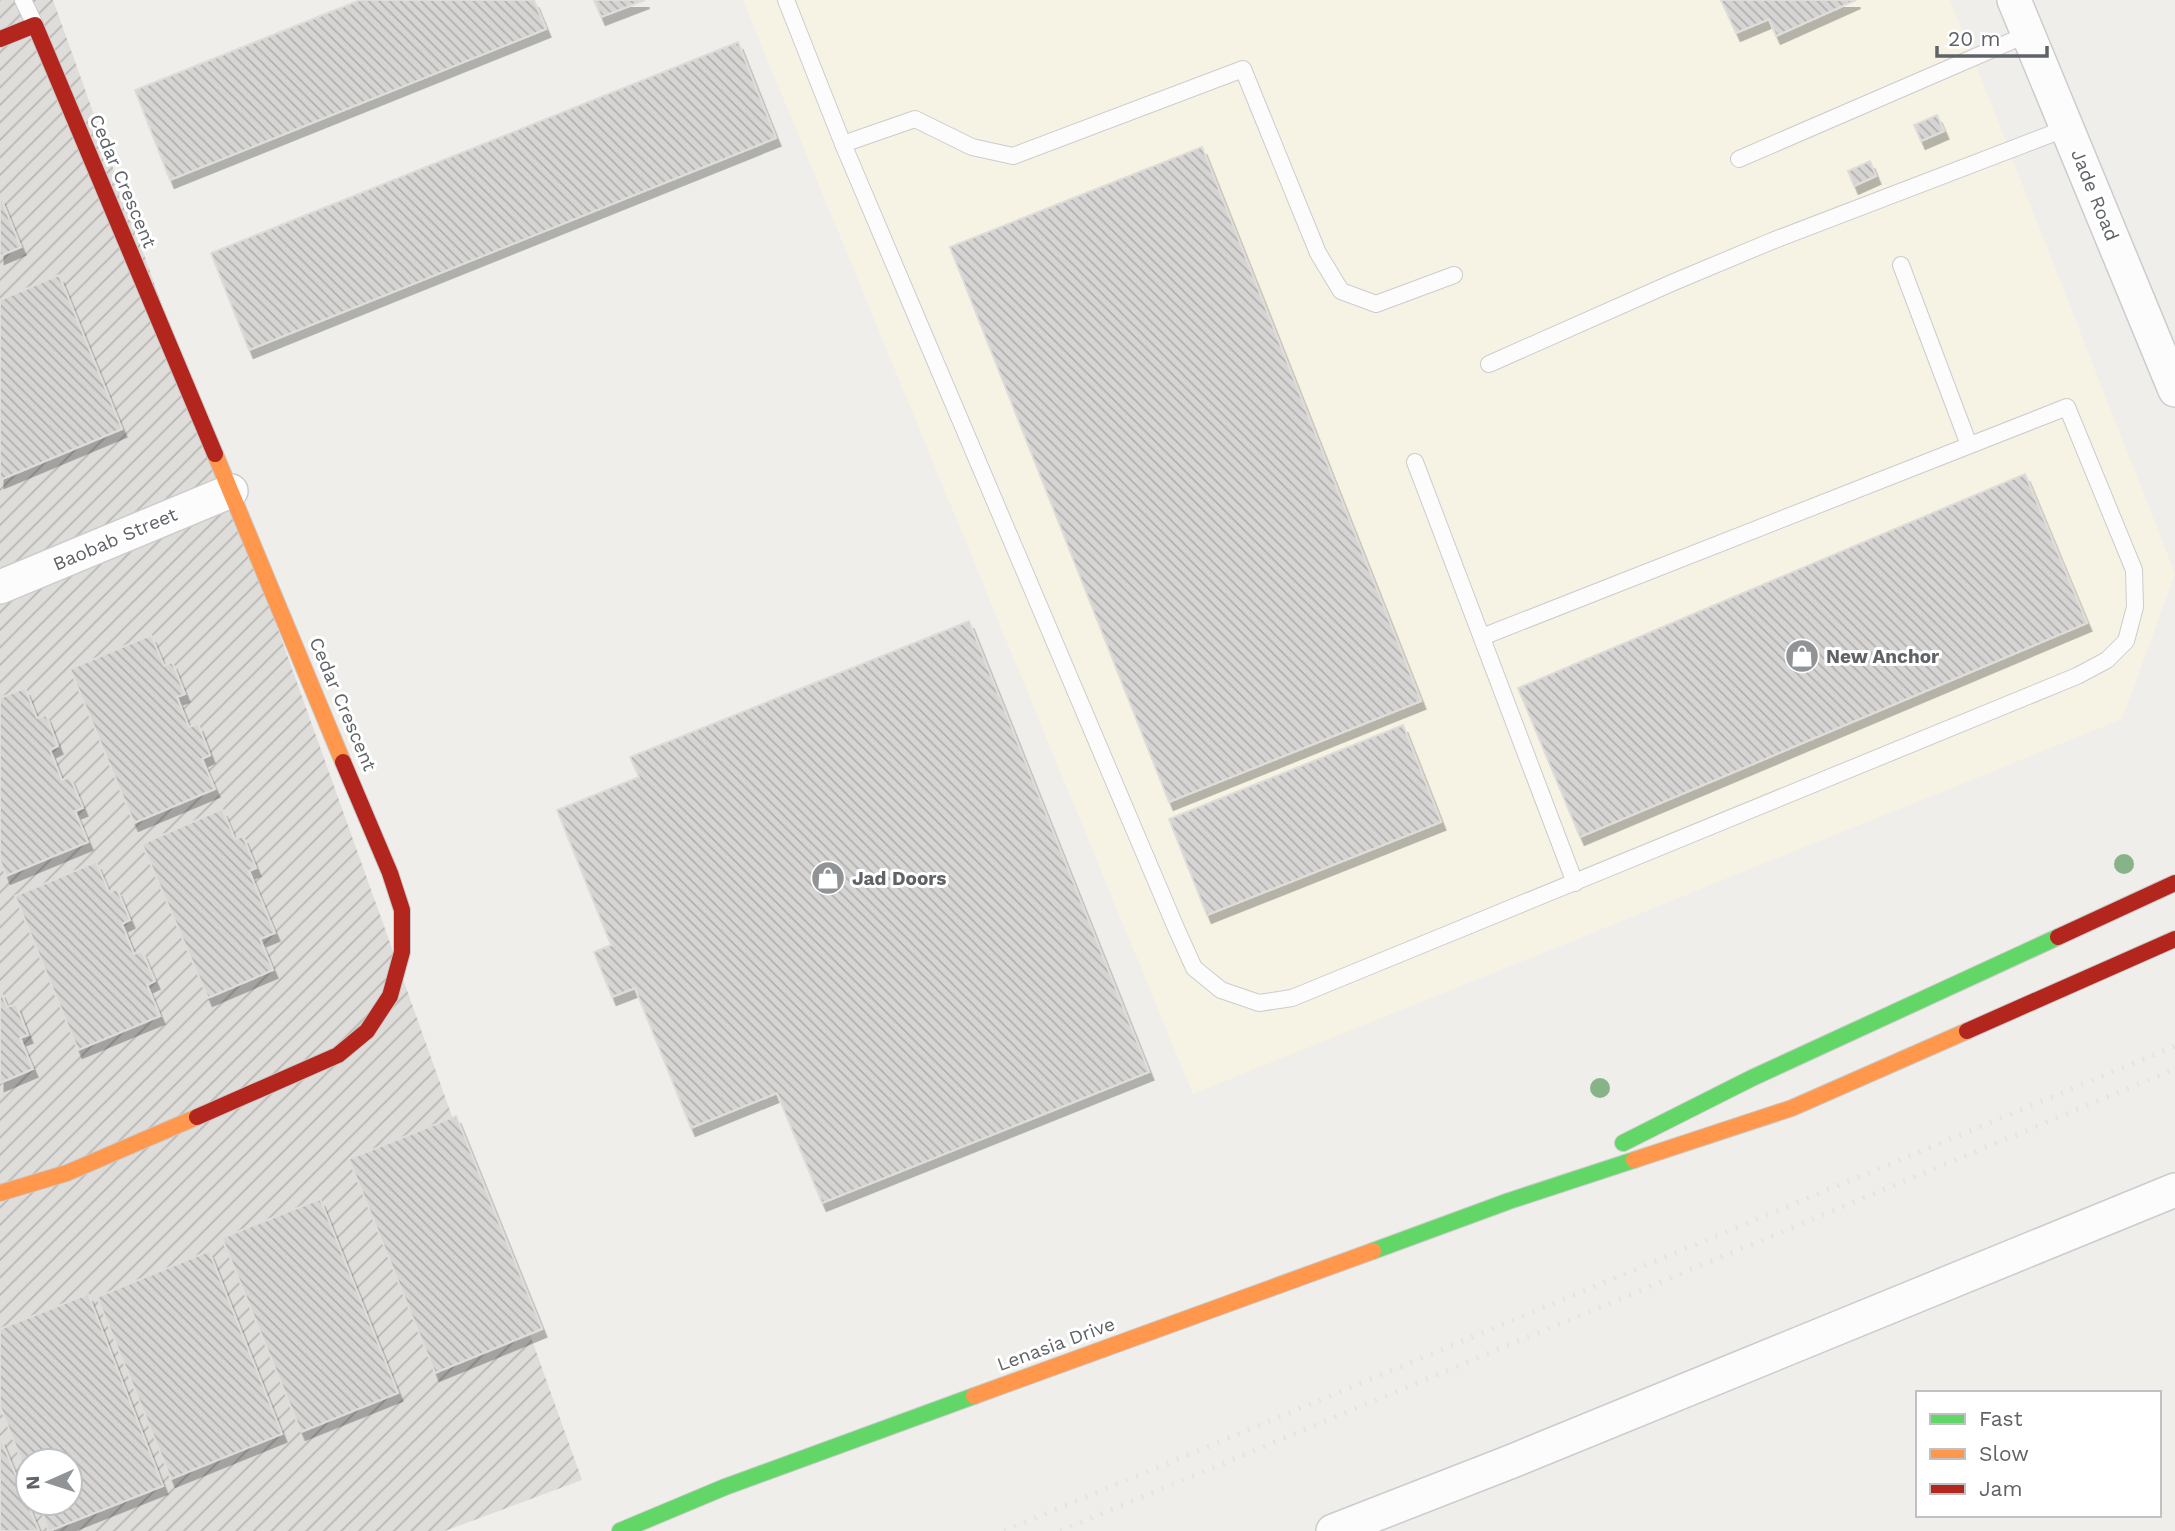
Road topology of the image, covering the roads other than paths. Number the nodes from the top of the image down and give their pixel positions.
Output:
1 (23, 0) edge
2 (786, 0) edge
3 (2014, 0) edge
4 (35, 25) junction
5 (2028, 33) junction
6 (0, 39) edge
7 (2067, 128) junction
8 (843, 144) junction
9 (1739, 159) dead end
10 (1901, 265) dead end
11 (1454, 275) dead end
12 (1489, 364) dead end
13 (2175, 390) edge
14 (1969, 445) junction
15 (1415, 462) dead end
16 (230, 491) junction
17 (0, 587) edge
18 (1482, 637) junction
19 (1575, 883) junction
20 (2175, 883) edge
21 (2175, 939) edge
22 (2175, 1190) edge
23 (0, 1192) edge
24 (1509, 1201) junction
25 (620, 1531) edge
26 (1333, 1531) edge

1 - 4 lane
2 - 8 lane
3 - 5 street, Jade Road
4 - 6 main road
4 - 16 main road, Cedar Crescent
5 - 7 street, Jade Road
5 - 9 lane
7 - 12 lane
7 - 13 street, Jade Road
8 - 11 lane
8 - 19 lane
10 - 14 lane
14 - 18 lane
14 - 19 lane
15 - 18 lane
16 - 17 street, Baobab Street
16 - 23 main road, Cedar Crescent
18 - 19 lane
20 - 24 main road
21 - 24 main road
22 - 26 street
24 - 25 main road, Lenasia Drive

